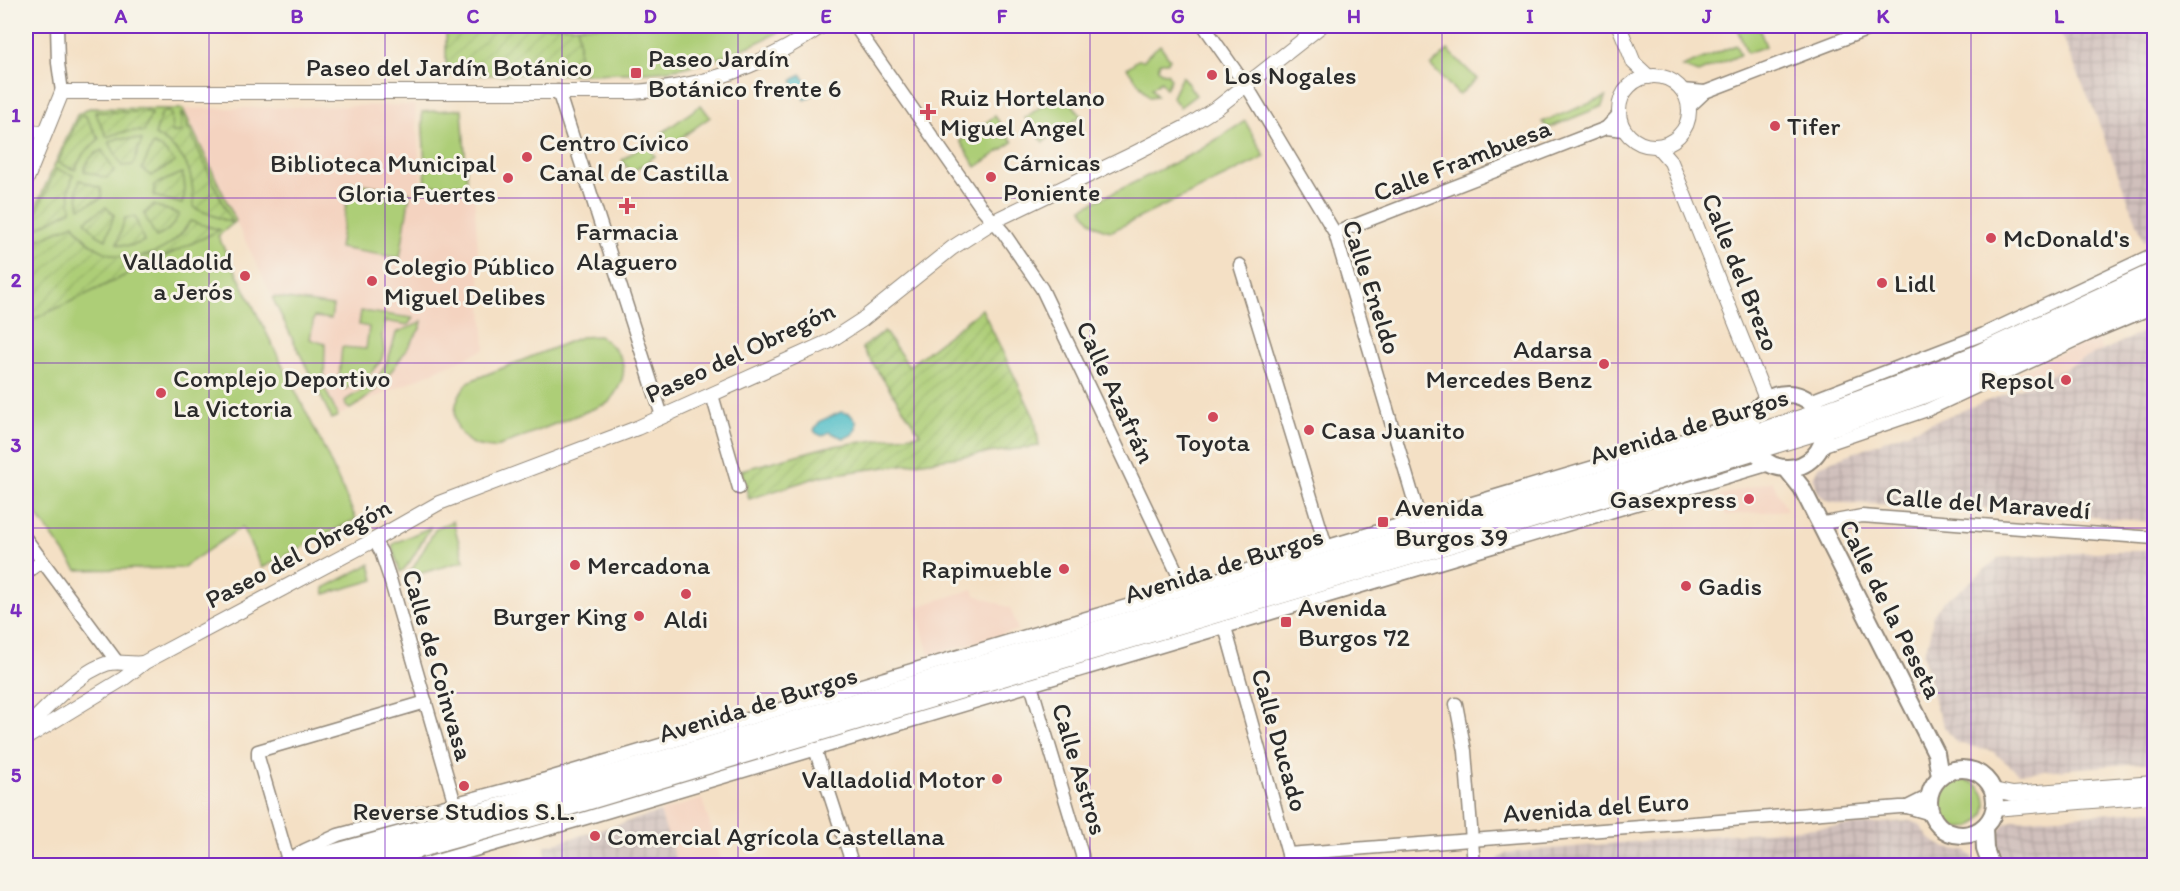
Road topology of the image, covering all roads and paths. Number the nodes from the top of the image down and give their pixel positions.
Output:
1 (57, 26) edge
2 (822, 26) edge
3 (855, 26) edge
4 (1204, 26) edge
5 (1321, 26) edge
6 (1619, 26) edge
7 (1877, 26) edge
8 (1634, 63) junction
9 (1649, 76) junction
10 (1631, 85) junction
11 (1246, 86) junction
12 (1682, 90) junction
13 (558, 91) junction
14 (62, 92) junction
15 (1705, 92) junction
16 (1689, 107) junction
17 (1620, 113) junction
18 (1606, 128) junction
19 (1624, 130) junction
20 (26, 131) edge
21 (45, 132) junction
22 (1672, 142) junction
23 (1657, 146) junction
24 (1671, 162) junction
25 (26, 181) edge
26 (994, 222) junction
27 (1335, 233) junction
28 (2154, 254) edge
29 (1240, 265) dead end
30 (2154, 273) edge
31 (2074, 292) junction
32 (2148, 296) edge
33 (2102, 306) junction
34 (2087, 335) junction
35 (2000, 345) junction
36 (1933, 354) junction
37 (1991, 366) junction
38 (712, 395) junction
39 (1954, 398) junction
40 (1766, 399) junction
41 (662, 416) junction
42 (1819, 422) junction
43 (1752, 435) junction
44 (1804, 464) junction
45 (1778, 466) junction
46 (1567, 474) junction
47 (739, 488) dead end
48 (1802, 488) junction
49 (1645, 501) junction
50 (1571, 506) junction
51 (1401, 523) junction
52 (1819, 524) junction
53 (1473, 528) junction
54 (1428, 532) junction
55 (2154, 538) edge
56 (26, 539) edge
57 (374, 540) junction
58 (1339, 542) junction
59 (1509, 542) junction
60 (1326, 546) junction
61 (42, 561) junction
62 (26, 573) edge
63 (1281, 576) junction
64 (1185, 589) junction
65 (1338, 592) junction
66 (1225, 627) junction
67 (1117, 641) junction
68 (1179, 641) junction
69 (988, 647) junction
70 (1042, 647) junction
71 (145, 662) junction
72 (118, 663) junction
73 (1031, 685) junction
74 (89, 699) junction
75 (426, 702) junction
76 (1456, 704) dead end
77 (789, 705) junction
78 (26, 728) edge
79 (26, 738) edge
80 (791, 739) junction
81 (815, 749) junction
82 (752, 768) junction
83 (647, 773) junction
84 (1947, 773) junction
85 (546, 779) junction
86 (2154, 783) edge
87 (601, 787) junction
88 (686, 788) junction
89 (1993, 790) junction
90 (503, 791) junction
91 (1929, 796) junction
92 (2154, 796) edge
93 (455, 804) junction
94 (1907, 807) junction
95 (1994, 809) junction
96 (1931, 814) junction
97 (445, 824) junction
98 (1977, 830) junction
99 (1472, 840) junction
100 (482, 848) junction
101 (1289, 860) edge
102 (286, 864) edge
103 (352, 866) edge
104 (419, 866) edge
105 (853, 866) edge
106 (1083, 866) edge
107 (1474, 866) edge
108 (1991, 866) edge

1 - 14 street
2 - 13 street, Paseo del Jardín Botánico
3 - 26 street, Calle Azafrán
4 - 11 street, Calle Eneldo
5 - 11 street, Paseo del Obregón
6 - 8 street
7 - 15 street
8 - 9 street
8 - 10 street
9 - 10 street
9 - 12 street
10 - 17 street
11 - 26 street, Paseo del Obregón
11 - 27 street, Calle Eneldo
12 - 15 street
12 - 16 street
13 - 14 street, Paseo del Jardín Botánico
13 - 41 street
14 - 21 street
15 - 16 street
16 - 22 street
17 - 18 street, Calle Frambuesa
17 - 19 street
18 - 19 street, Calle Frambuesa
18 - 27 street, Calle Frambuesa
19 - 23 street
20 - 21 street
21 - 25 street
22 - 23 street
22 - 24 street, Calle del Brezo
23 - 24 street, Calle del Brezo
24 - 40 street, Calle del Brezo
26 - 38 street, Paseo del Obregón
26 - 64 street, Calle Azafrán
27 - 54 street, Calle Eneldo
28 - 31 street, Avenida de Burgos
28 - 32 street
29 - 60 street, Avenida de Burgos
30 - 32 highway, Avenida de Burgos
31 - 33 street
31 - 36 street, Avenida de Burgos
32 - 33 highway, Avenida de Burgos
32 - 34 street, Avenida de Burgos
33 - 34 street
33 - 35 highway, Avenida de Burgos
33 - 37 highway, Avenida de Burgos
34 - 39 street, Avenida de Burgos
35 - 36 street
35 - 42 highway, Avenida de Burgos
36 - 42 street, Avenida de Burgos
37 - 39 street
37 - 42 highway, Avenida de Burgos
38 - 41 street, Paseo del Obregón
38 - 47 street
39 - 42 street, Avenida de Burgos
40 - 42 main road
40 - 43 main road
41 - 57 street, Paseo del Obregón
42 - 43 highway, Avenida de Burgos
42 - 44 main road
43 - 45 main road, Calle de la Peseta
43 - 46 street, Avenida de Burgos
43 - 50 highway, Avenida de Burgos
43 - 53 highway, Avenida de Burgos
44 - 45 main road
44 - 48 main road
45 - 48 main road, Calle de la Peseta
45 - 49 street
46 - 53 street
46 - 54 street, Avenida de Burgos
48 - 52 main road, Calle de la Peseta
49 - 50 street
49 - 59 street
50 - 53 highway, Avenida de Burgos
51 - 54 street, Avenida de Burgos
51 - 54 street
51 - 58 street, Avenida de Burgos
52 - 55 street, Calle del Maravedí
52 - 84 main road, Calle de la Peseta
53 - 54 highway, Avenida de Burgos
53 - 59 street
54 - 63 highway, Avenida de Burgos
54 - 65 street
54 - 67 highway, Avenida de Burgos
56 - 61 street
57 - 71 street, Paseo del Obregón
57 - 75 street, Calle de Coinvasa
58 - 60 street, Avenida de Burgos
58 - 63 street
59 - 65 street
60 - 64 street, Avenida de Burgos
61 - 62 street
61 - 72 street
63 - 70 highway, Avenida de Burgos
64 - 69 street, Avenida de Burgos
65 - 66 street
66 - 68 street
66 - 101 street, Calle Ducado
67 - 68 street
67 - 80 highway, Avenida de Burgos
68 - 73 street
69 - 70 street
69 - 77 street, Avenida de Burgos
70 - 83 highway, Avenida de Burgos
71 - 72 street
71 - 74 street, Paseo del Obregón
72 - 74 street
72 - 78 street
73 - 81 street
73 - 106 street, Calle Astros
74 - 79 street
75 - 93 street, Calle de Coinvasa
75 - 102 street
76 - 99 street
77 - 83 street
77 - 85 street, Avenida de Burgos
80 - 82 street
80 - 83 highway, Avenida de Burgos
81 - 82 street
81 - 105 street
82 - 88 street
83 - 87 highway, Avenida de Burgos
83 - 88 street
84 - 89 main road
84 - 91 main road
85 - 87 street
85 - 90 street, Avenida de Burgos
86 - 89 street
87 - 97 highway, Avenida de Burgos
87 - 100 street
87 - 103 highway, Avenida de Burgos
88 - 100 street
89 - 95 main road
90 - 93 street, Avenida de Burgos
90 - 97 street
91 - 94 street, Avenida del Euro
91 - 96 main road
92 - 95 street
93 - 102 street, Avenida de Burgos
94 - 96 street, Avenida del Euro
94 - 99 street, Avenida del Euro
95 - 98 main road
96 - 98 main road
97 - 102 highway, Avenida de Burgos
98 - 108 main road
99 - 101 street, Avenida del Euro
99 - 107 street
100 - 104 street

